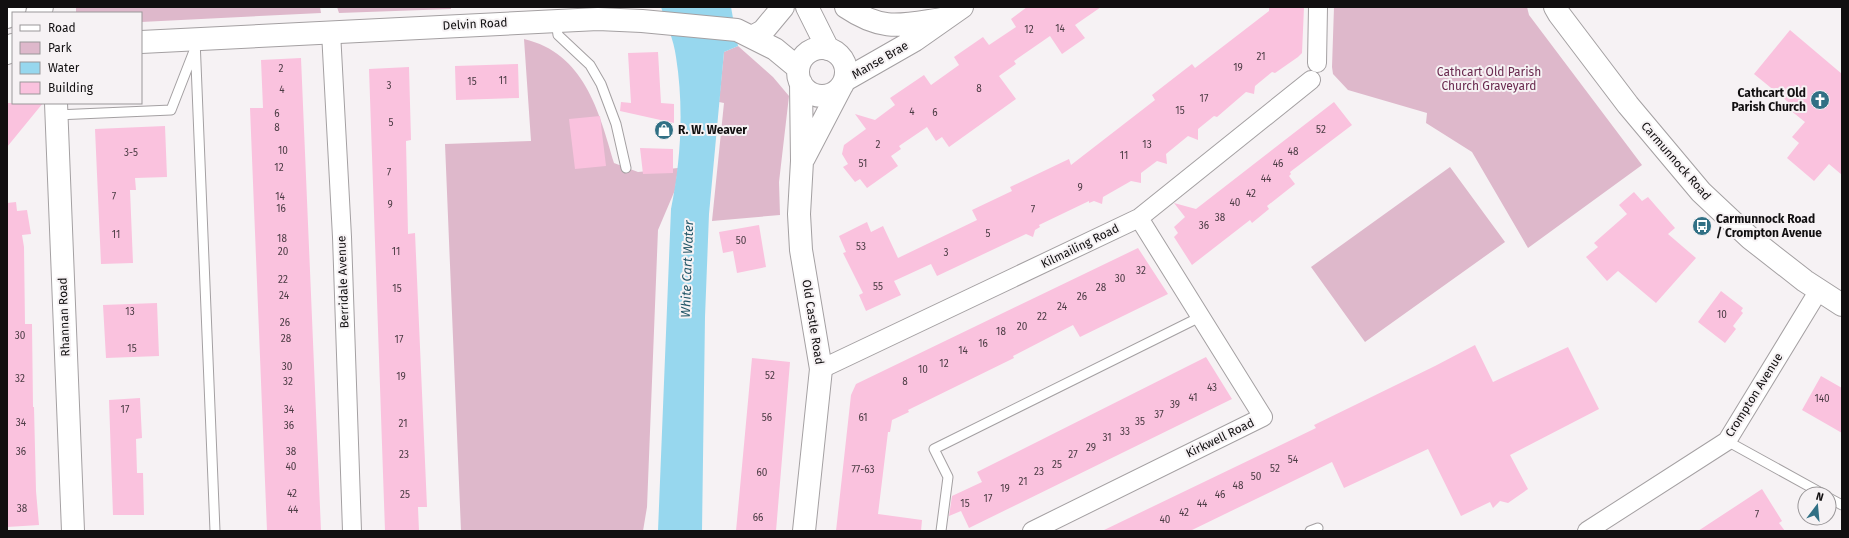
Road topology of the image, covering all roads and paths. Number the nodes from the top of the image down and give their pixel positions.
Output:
1 (14, 7) edge
2 (783, 7) edge
3 (807, 7) edge
4 (846, 7) edge
5 (1318, 7) edge
6 (1556, 7) edge
7 (954, 13) edge
8 (7, 17) edge
9 (556, 19) junction
10 (331, 32) junction
11 (745, 34) junction
12 (915, 40) junction
13 (142, 42) edge
14 (195, 44) junction
15 (832, 50) junction
16 (799, 75) junction
17 (843, 84) junction
18 (56, 109) edge
19 (802, 161) junction
20 (626, 168) dead end
21 (1139, 218) junction
22 (1819, 290) junction
23 (1842, 305) edge
24 (1200, 317) junction
25 (821, 369) junction
26 (1727, 441) junction
27 (1809, 486) edge
28 (73, 531) edge
29 (215, 531) edge
30 (352, 531) edge
31 (804, 531) edge
32 (941, 531) edge
33 (1032, 531) edge
34 (1587, 531) edge

1 - 8 street
2 - 11 street
3 - 15 street
4 - 7 street
5 - 21 street, Kilmailing Road
6 - 22 street, Carmunnock Road
7 - 12 street, Manse Brae
9 - 10 street, Delvin Road
9 - 11 street, Delvin Road
9 - 20 lane
10 - 14 street, Delvin Road
10 - 30 street, Berridale Avenue
11 - 16 street, Delvin Road
12 - 15 street, Manse Brae
12 - 17 street, Manse Brae
13 - 14 street, Delvin Road
14 - 18 lane
14 - 29 lane
15 - 16 street
15 - 17 street
16 - 17 street
16 - 19 street, Old Castle Road
17 - 19 street, Old Castle Road
18 - 28 street, Rhannan Road
19 - 25 street, Old Castle Road
21 - 24 street, Kirkwell Road
21 - 25 street, Kilmailing Road
22 - 23 street, Carmunnock Road
22 - 26 street, Crompton Avenue
24 - 32 lane
24 - 33 street, Kirkwell Road
25 - 31 street, Old Castle Road
26 - 27 lane
26 - 34 street, Crompton Avenue

